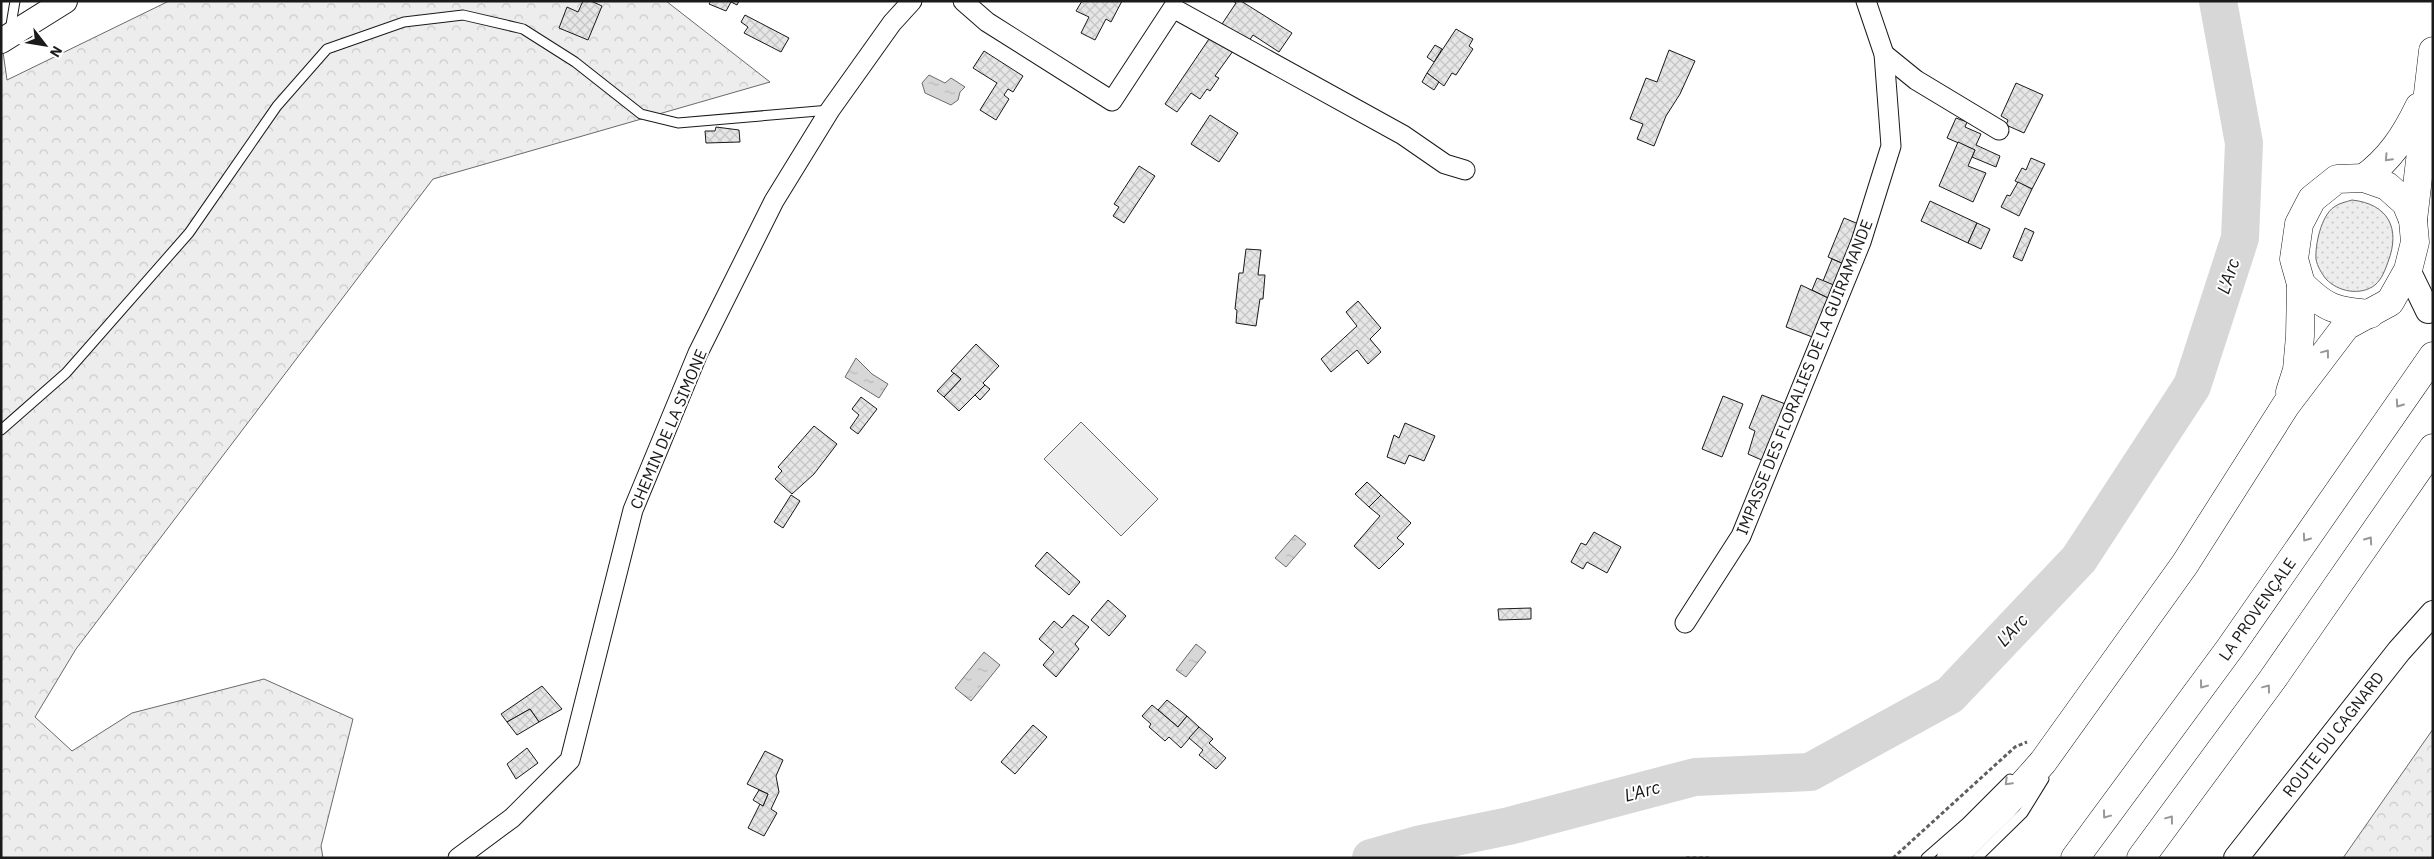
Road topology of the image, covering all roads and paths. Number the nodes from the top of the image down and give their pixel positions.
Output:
1 (15, 1) edge
2 (65, 1) edge
3 (912, 1) edge
4 (963, 1) edge
5 (1866, 1) edge
6 (5, 39) edge
7 (2433, 51) edge
8 (1884, 54) junction
9 (830, 110) junction
10 (1999, 130) dead end
11 (2413, 140) junction
12 (1465, 170) dead end
13 (2364, 178) junction
14 (2413, 220) junction
15 (2408, 270) junction
16 (2301, 284) junction
17 (2380, 308) junction
18 (2431, 313) edge
19 (2430, 360) edge
20 (2286, 405) junction
21 (1, 430) edge
22 (2433, 448) edge
23 (2433, 613) edge
24 (1685, 623) dead end
25 (2068, 724) junction
26 (2033, 739) dead end
27 (2040, 750) dead end
28 (2019, 770) dead end
29 (458, 858) edge
30 (1686, 858) edge
31 (1709, 858) edge
32 (1893, 858) edge
33 (1926, 858) edge
34 (1951, 858) edge
35 (1977, 858) edge
36 (2074, 858) edge
37 (2141, 858) edge
38 (2236, 858) edge

1 - 6 lane
2 - 6 street
3 - 9 street, CHEMIN DE LA SIMONE
4 - 12 street
5 - 8 street, IMPASSE DES FLORALIES DE LA GUIRAMANDE
7 - 11 main road
8 - 10 street
8 - 24 street, IMPASSE DES FLORALIES DE LA GUIRAMANDE
9 - 21 lane
9 - 29 street, CHEMIN DE LA SIMONE
11 -> 13 main road
11 - 14 main road
13 - 14 main road
13 - 16 main road
14 - 15 main road
15 - 17 main road
15 - 18 street
16 - 17 main road
16 - 20 main road
17 - 18 street
20 -> 17 main road
19 -> 36 main road, LA PROVENÇALE
20 - 25 main road
37 -> 22 main road
23 - 38 street, ROUTE DU CAGNARD
25 - 27 lane
25 - 34 main road
25 - 35 lane
26 - 32 path
28 -> 33 lane
30 - 31 path

